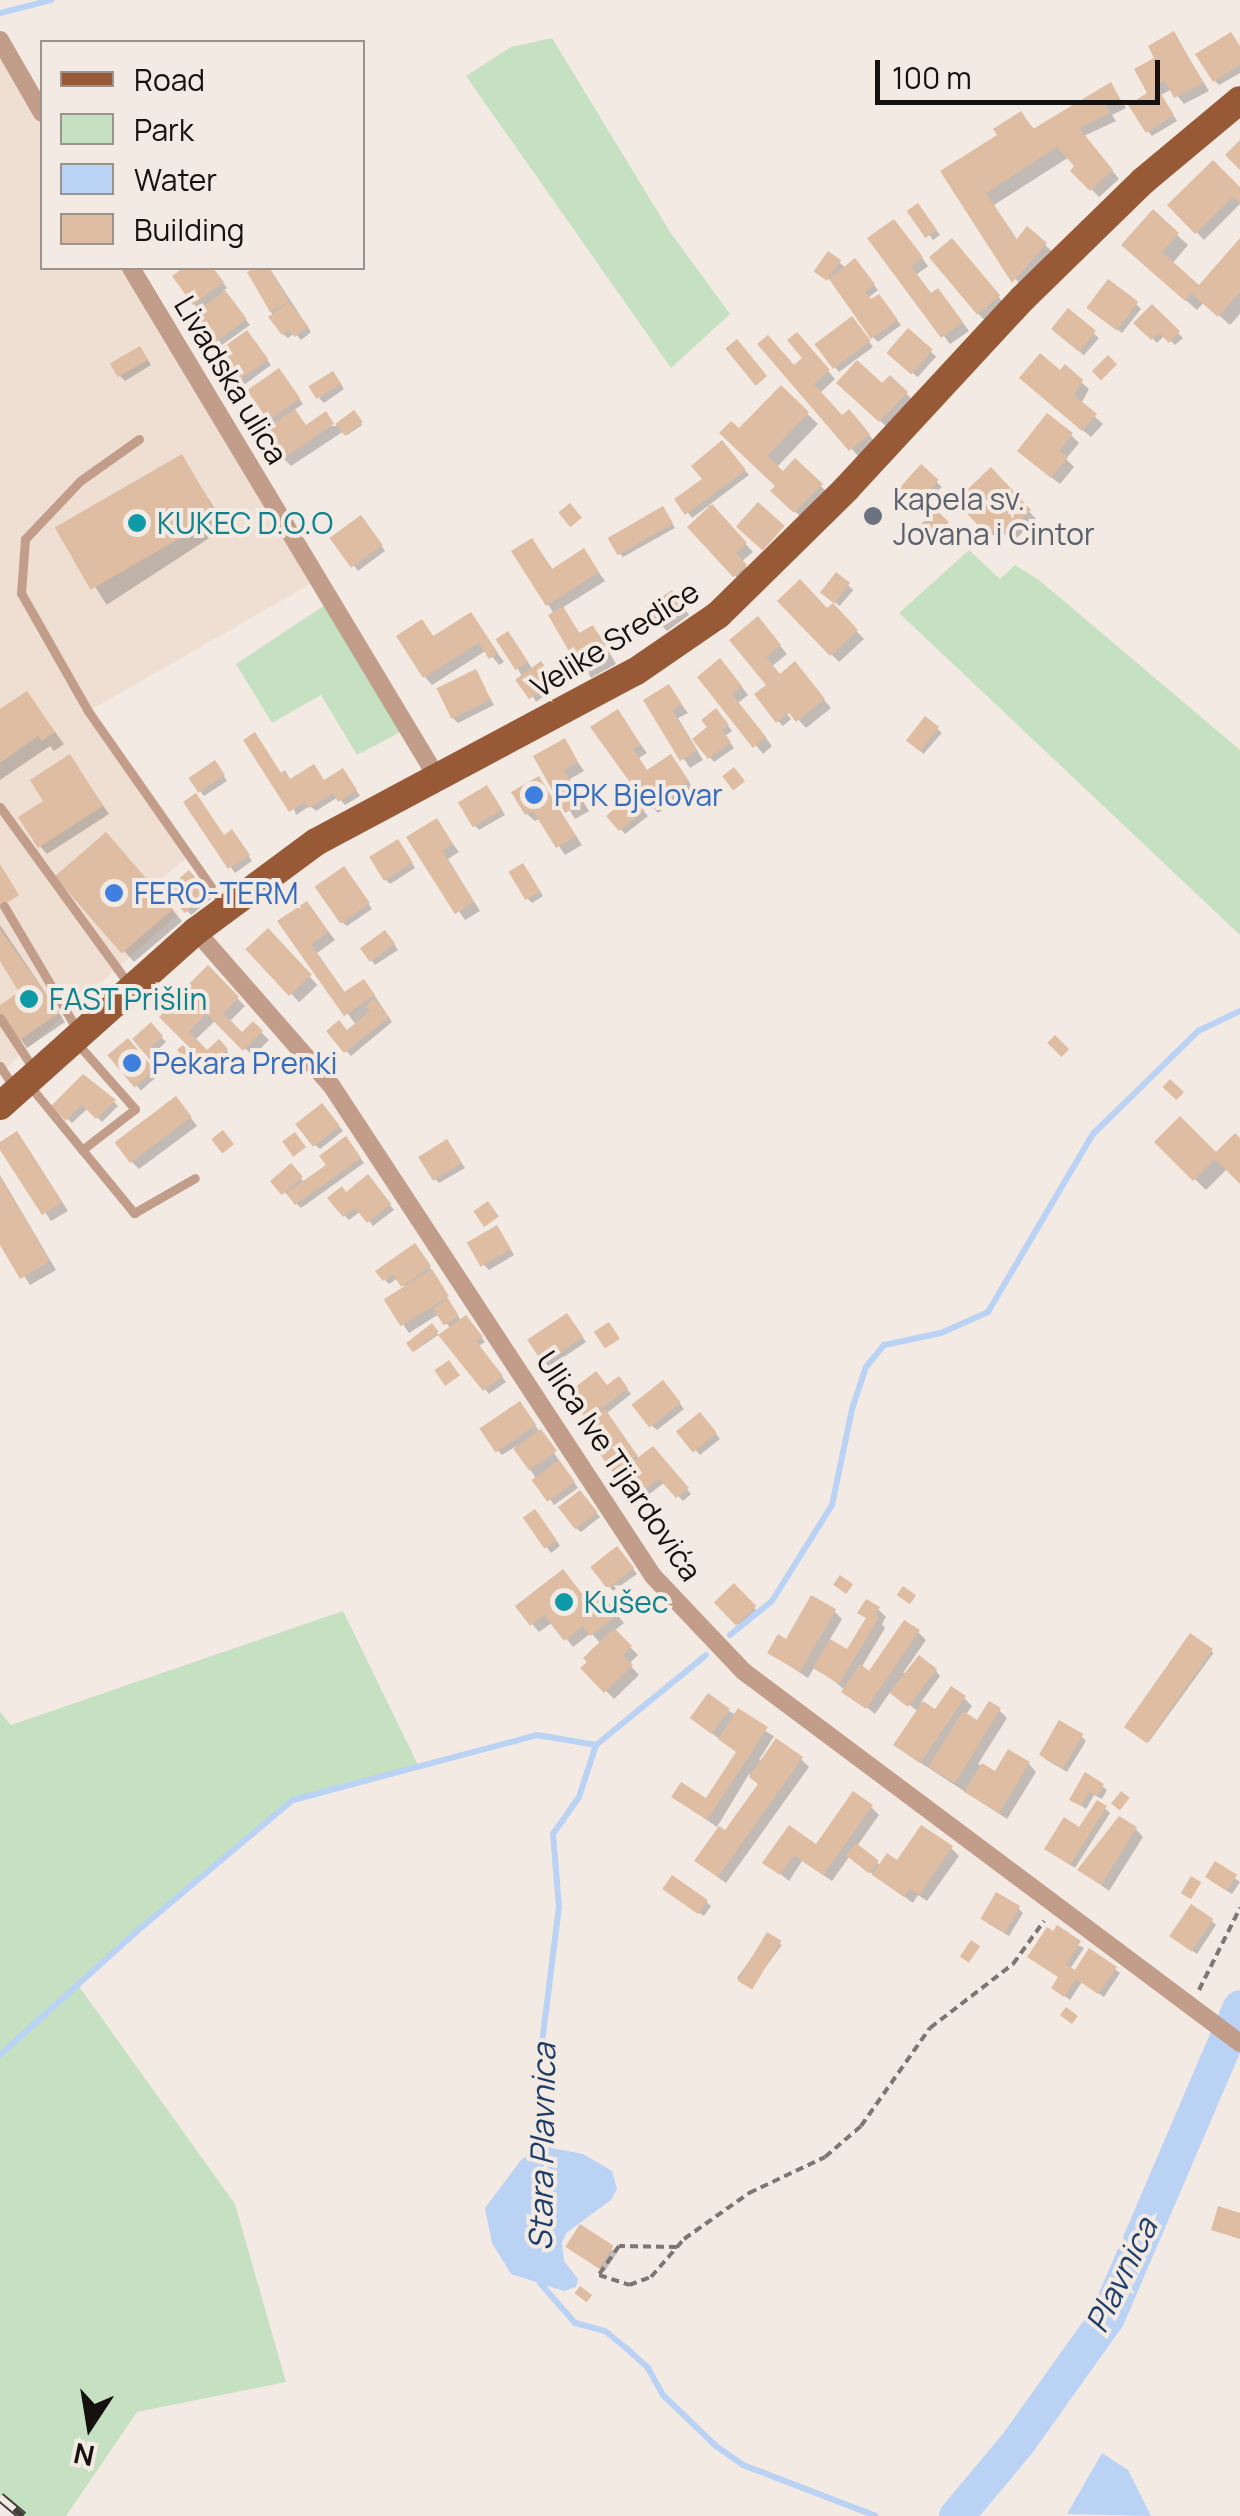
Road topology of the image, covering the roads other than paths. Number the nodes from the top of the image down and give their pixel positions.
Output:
1 (0, 40) edge
2 (1240, 100) edge
3 (40, 110) edge
4 (132, 270) edge
5 (139, 439) dead end
6 (438, 779) junction
7 (0, 807) edge
8 (4, 906) dead end
9 (226, 909) junction
10 (196, 931) junction
11 (132, 988) junction
12 (0, 1018) edge
13 (77, 1037) junction
14 (0, 1066) edge
15 (20, 1088) edge
16 (82, 1150) junction
17 (194, 1178) dead end
18 (1240, 2043) edge

1 - 3 street
2 - 6 main road, Velike Sredice
4 - 6 street, Livadska ulica
5 - 9 lane
6 - 9 main road, Velike Sredice
7 - 11 lane
8 - 13 lane
9 - 10 main road, Velike Sredice
10 - 11 main road, Velike Sredice
10 - 18 street, Ulica Ive Tijardovića
11 - 13 main road, Velike Sredice
12 - 15 lane
13 - 15 main road, Velike Sredice
13 - 16 lane
14 - 15 lane
15 - 16 lane
16 - 17 lane

